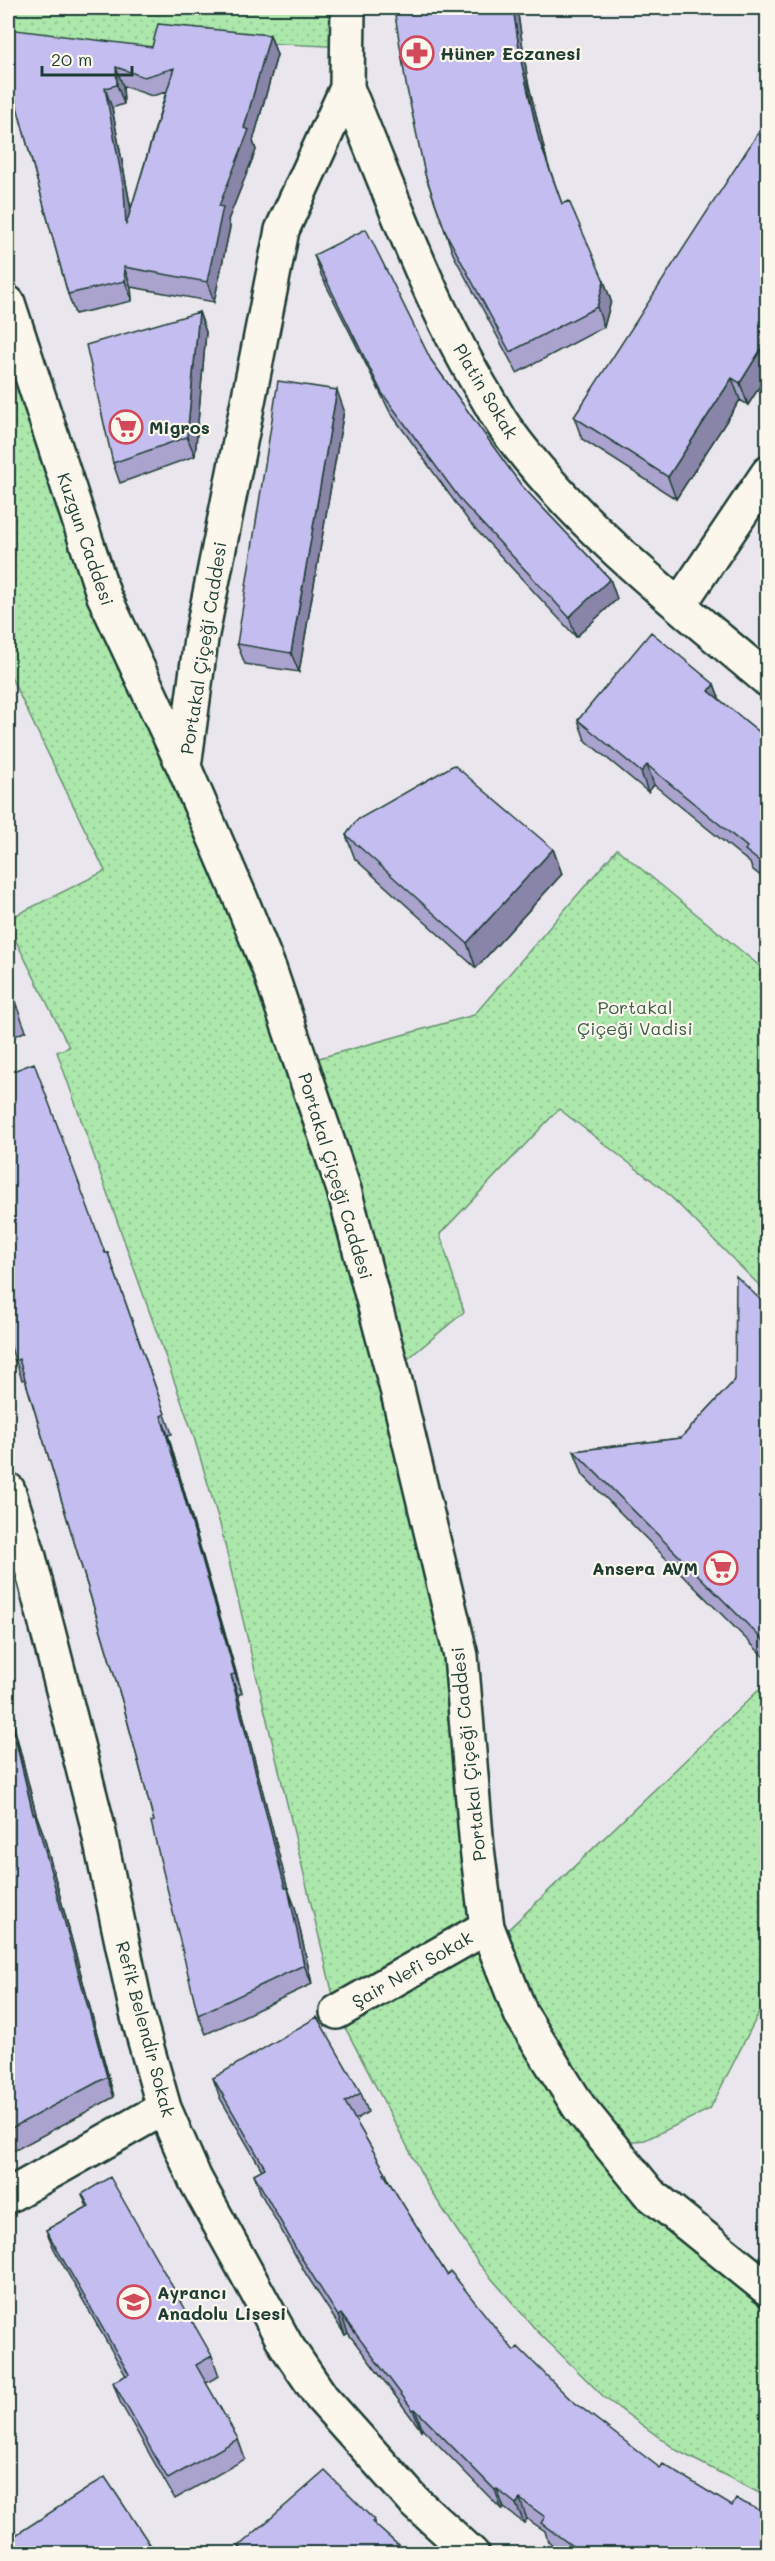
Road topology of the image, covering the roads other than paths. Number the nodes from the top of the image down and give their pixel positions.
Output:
1 (348, 8) edge
2 (347, 88) junction
3 (8, 303) edge
4 (768, 473) edge
5 (679, 605) junction
6 (768, 680) edge
7 (184, 767) junction
8 (8, 1490) edge
9 (487, 1927) junction
10 (337, 2012) dead end
11 (164, 2108) junction
12 (8, 2196) edge
13 (764, 2284) edge
14 (472, 2553) edge

1 - 2 street, Portakal Çiçeği Caddesi
2 - 5 street, Platin Sokak
2 - 7 street, Portakal Çiçeği Caddesi
3 - 7 street, Kuzgun Caddesi
4 - 5 street
5 - 6 street, Platin Sokak
7 - 9 street, Portakal Çiçeği Caddesi
8 - 11 street, Refik Belendir Sokak
9 - 10 street, Şair Nefi Sokak
9 - 13 street, Portakal Çiçeği Caddesi
11 - 12 street
11 - 14 street, Refik Belendir Sokak

